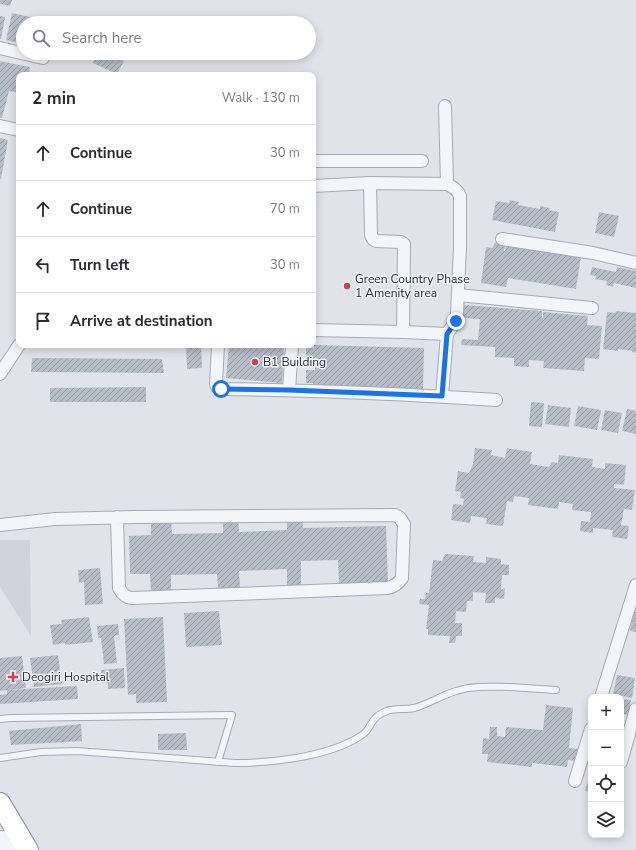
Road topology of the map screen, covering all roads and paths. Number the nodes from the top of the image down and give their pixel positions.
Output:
1 (0, 48) edge
2 (16, 52) edge
3 (444, 106) dead end
4 (0, 126) edge
5 (16, 129) edge
6 (316, 161) edge
7 (422, 161) dead end
8 (370, 183) junction
9 (447, 184) junction
10 (316, 186) edge
11 (502, 239) dead end
12 (636, 262) edge
13 (458, 295) junction
14 (592, 308) dead end
15 (316, 330) edge
16 (403, 332) junction
17 (447, 334) junction
18 (17, 348) edge
19 (218, 348) edge
20 (292, 348) edge
21 (0, 374) edge
22 (289, 390) junction
23 (442, 396) junction
24 (496, 400) dead end
25 (117, 517) junction
26 (0, 525) edge
27 (636, 585) edge
28 (556, 690) dead end
29 (602, 694) edge
30 (636, 710) edge
31 (0, 719) edge
32 (591, 730) edge
33 (624, 752) edge
34 (0, 758) edge
35 (218, 762) junction
36 (575, 781) dead end
37 (0, 803) edge
38 (0, 837) edge
39 (25, 844) edge
40 (0, 848) edge

1 - 2 street
3 - 9 street
4 - 5 street
6 - 7 street
8 - 9 street
8 - 10 street
8 - 16 street
9 - 13 street
11 - 12 street
13 - 14 street
13 - 17 street
15 - 16 street
16 - 17 street
17 - 23 street
18 - 21 street
19 - 22 street
20 - 22 street
22 - 23 street
23 - 24 street
25 - 25 street
25 - 26 street
27 - 29 street
28 - 35 lane
30 - 33 street
31 - 35 lane
32 - 36 street
34 - 35 lane
37 - 39 highway
38 - 39 street
39 - 40 street

